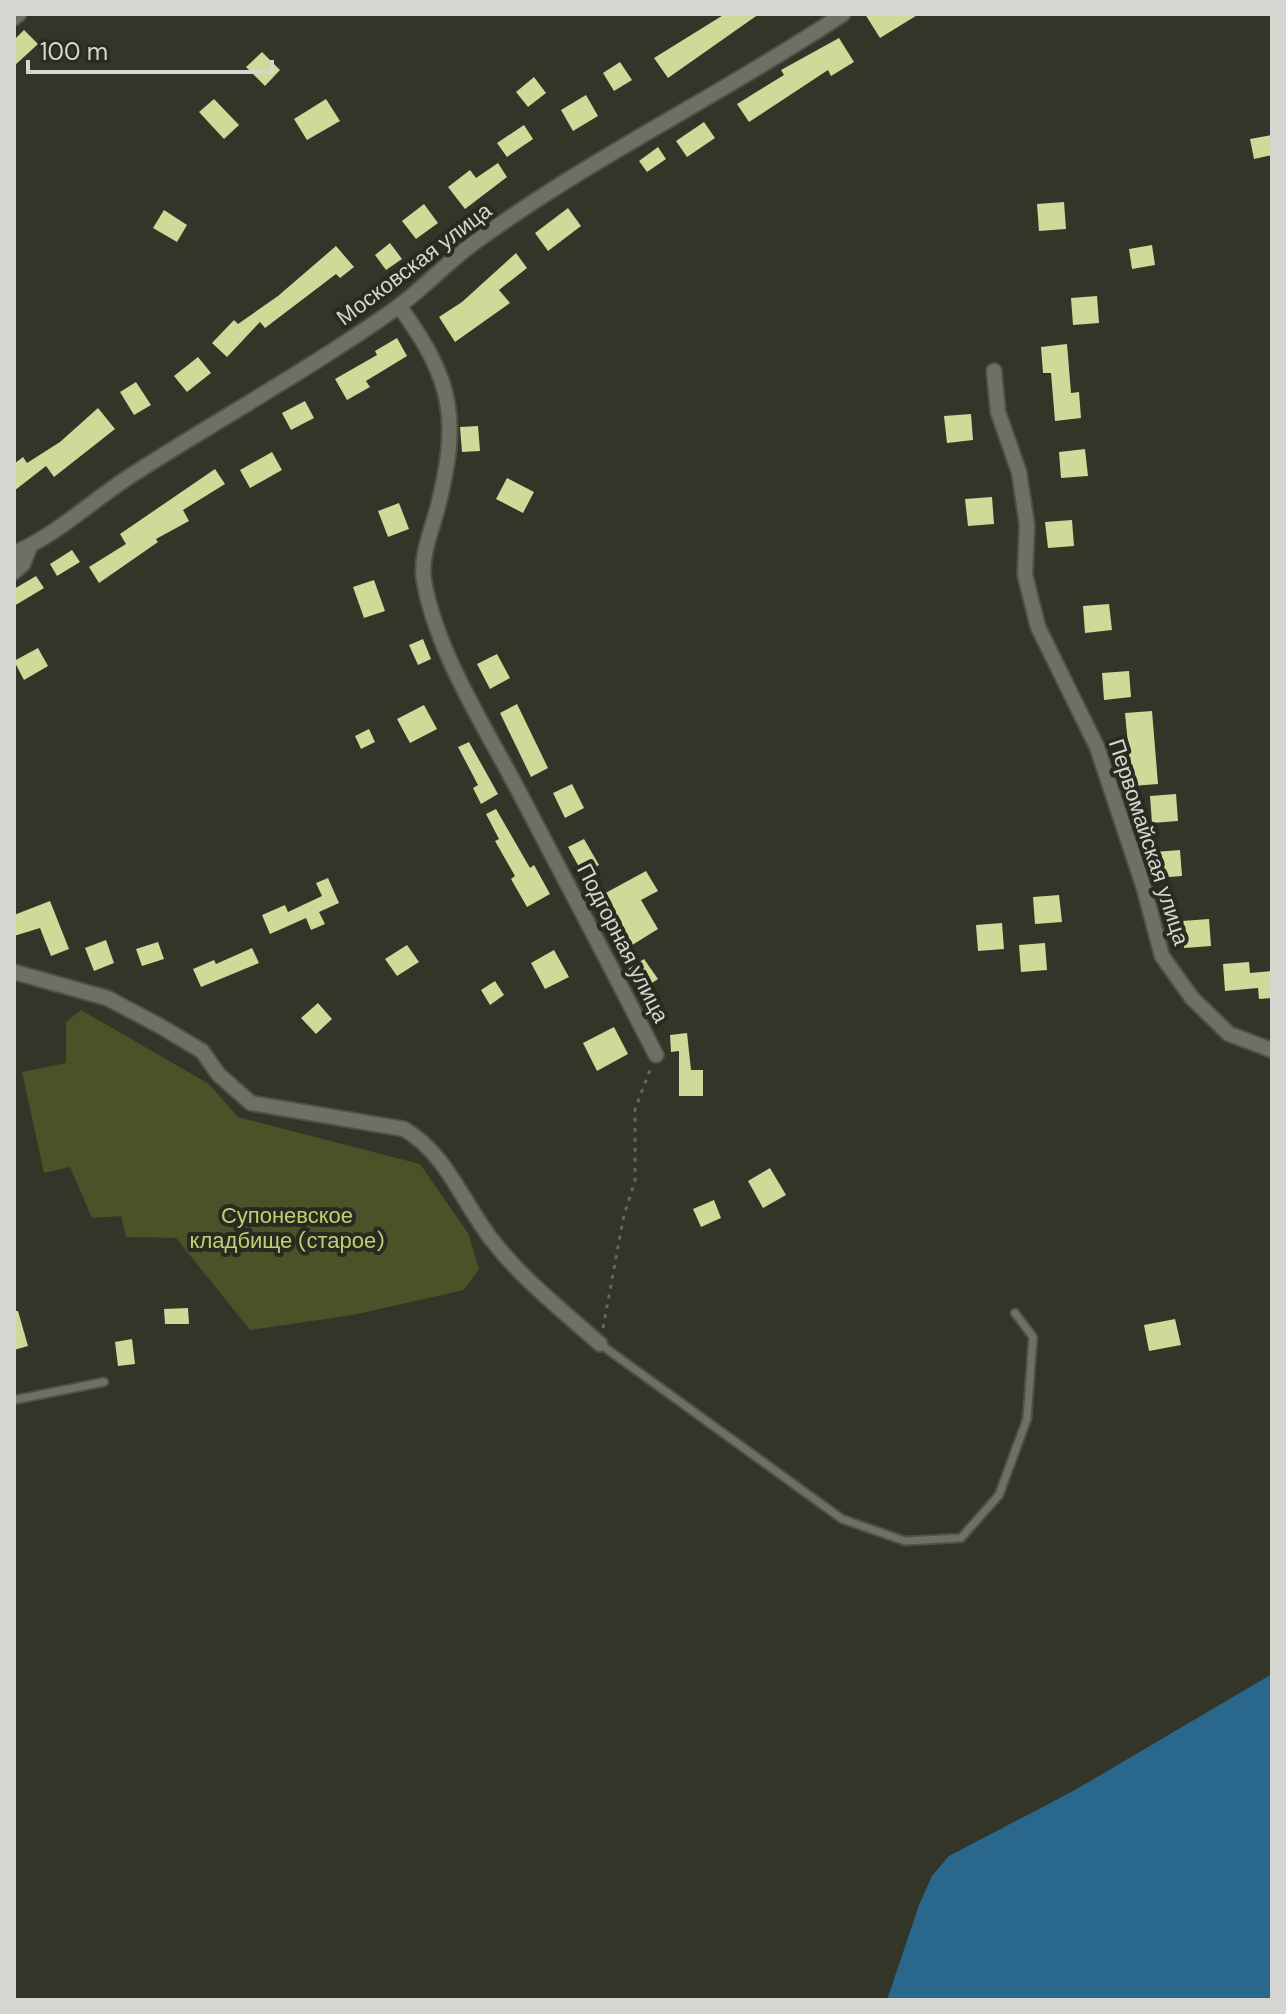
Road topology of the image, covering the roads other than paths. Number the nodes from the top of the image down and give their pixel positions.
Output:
1 (19, 14) edge
2 (843, 14) edge
3 (14, 18) edge
4 (399, 306) junction
5 (994, 371) dead end
6 (30, 546) junction
7 (14, 553) edge
8 (14, 572) edge
9 (14, 972) edge
10 (1272, 1050) edge
11 (656, 1055) road end
12 (1015, 1313) dead end
13 (600, 1344) joint
14 (104, 1382) dead end
15 (14, 1400) edge

1 - 3 street
2 - 4 street, Московская улица
4 - 6 street, Московская улица
4 - 11 street, Подгорная улица
5 - 10 street, Первомайская улица
6 - 7 street, Московская улица
6 - 8 street
9 - 13 street
12 - 13 lane
14 - 15 lane

